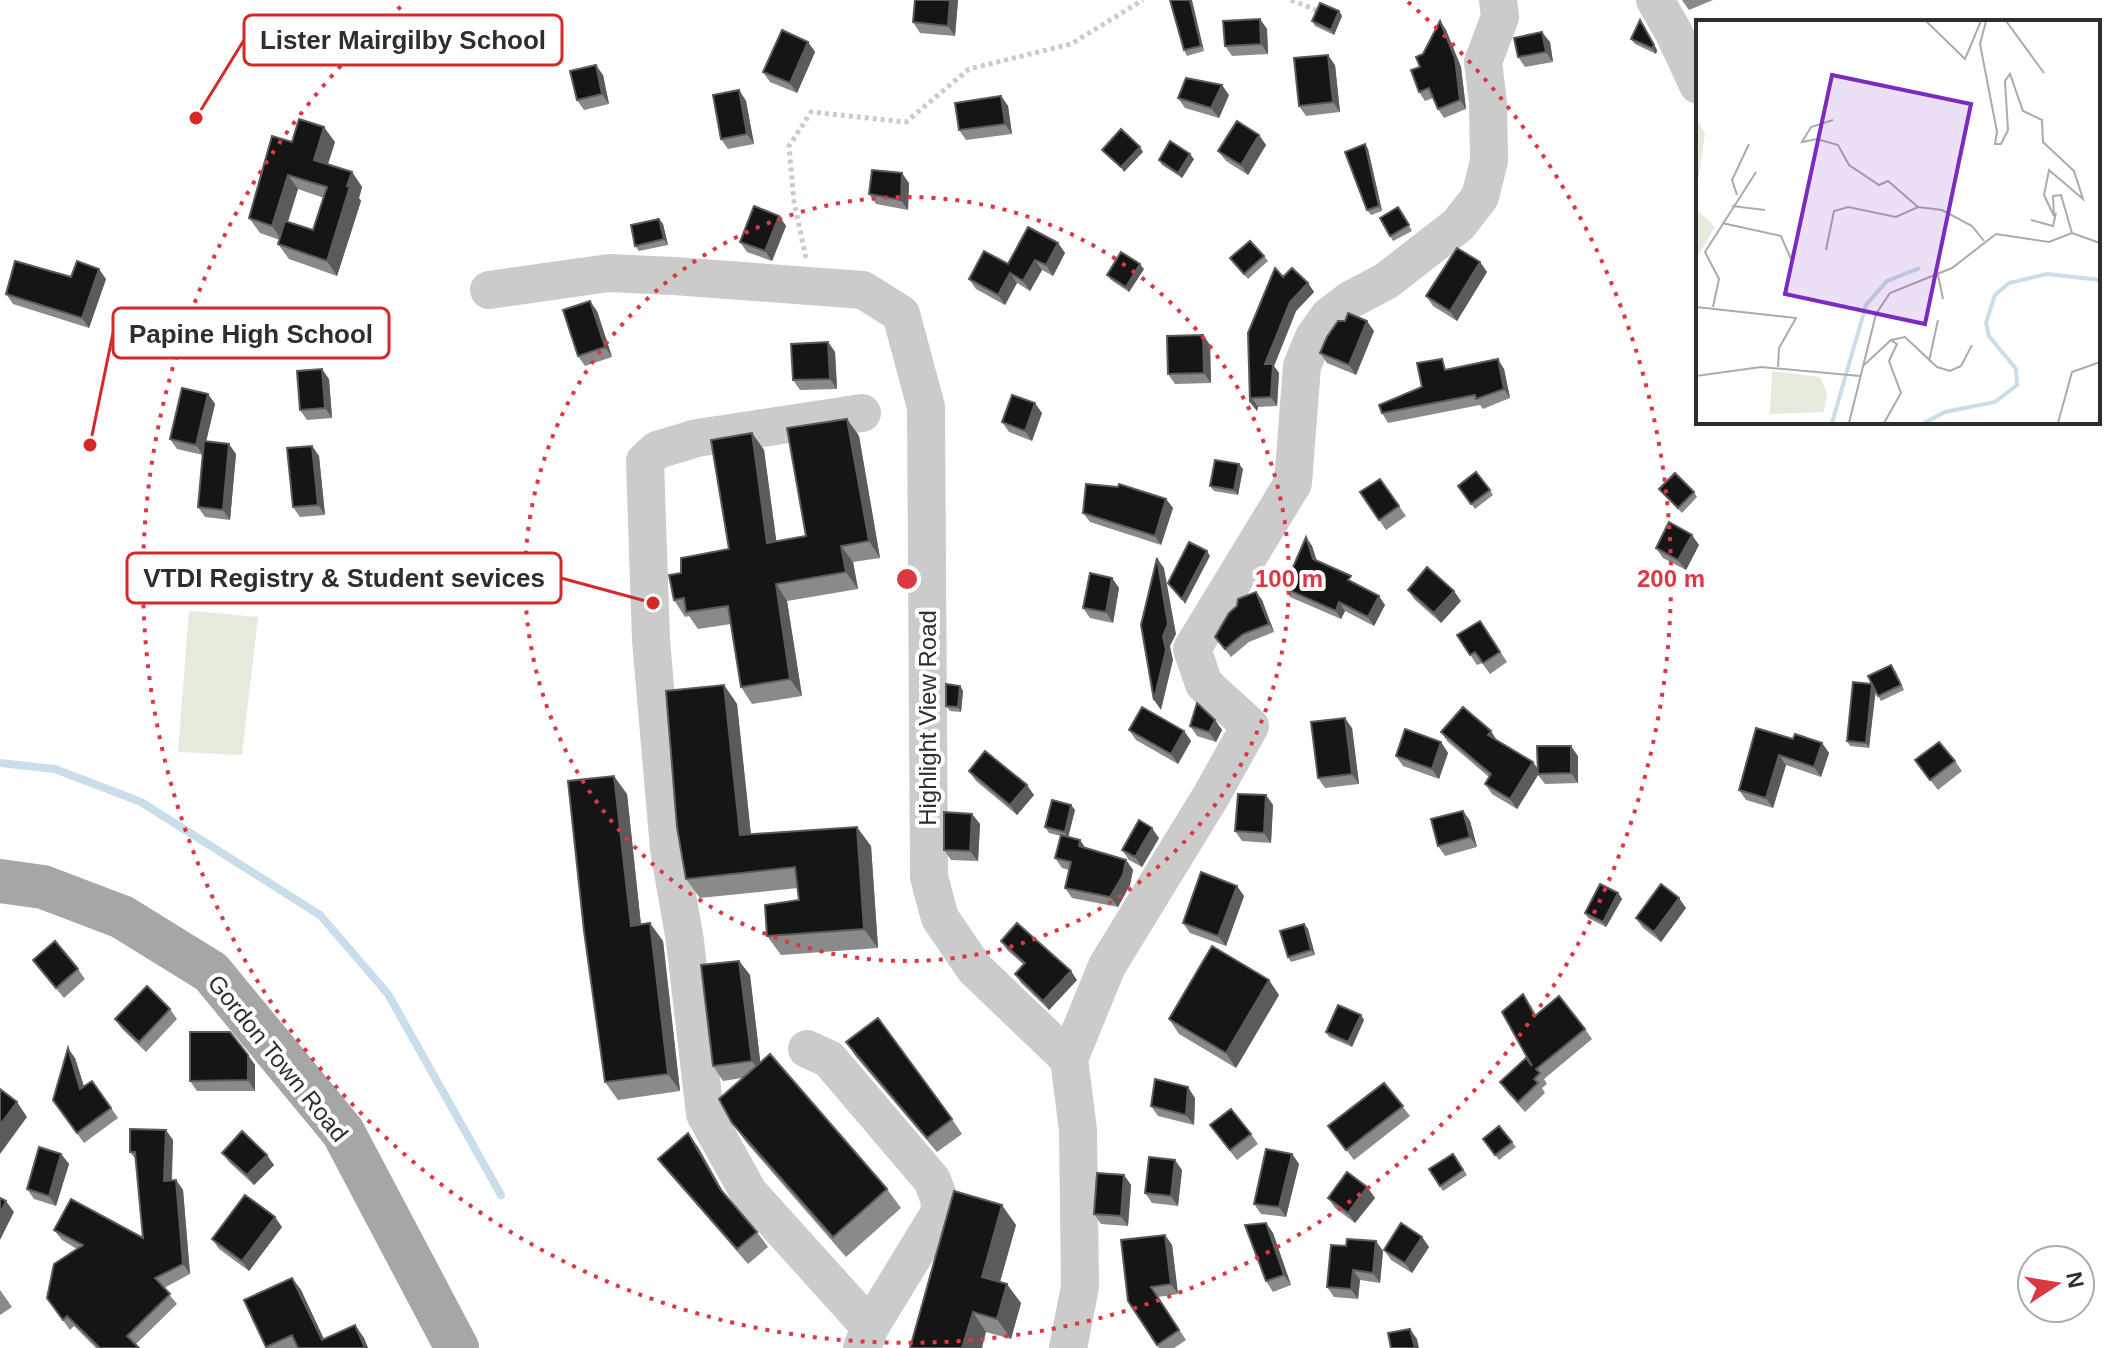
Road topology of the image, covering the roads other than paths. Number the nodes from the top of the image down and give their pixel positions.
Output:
1 (1498, 0) edge
2 (1655, 0) edge
3 (1696, 81) edge
4 (489, 290) dead end
5 (862, 413) dead end
6 (0, 881) edge
7 (807, 1049) dead end
8 (1069, 1059) junction
9 (866, 1338) edge
10 (457, 1348) edge
11 (1068, 1348) edge

1 - 8 street
2 - 3 street
4 - 8 street, Highlight View Road
5 - 9 street
6 - 10 main road, Gordon Town Road
7 - 9 street
8 - 11 street

